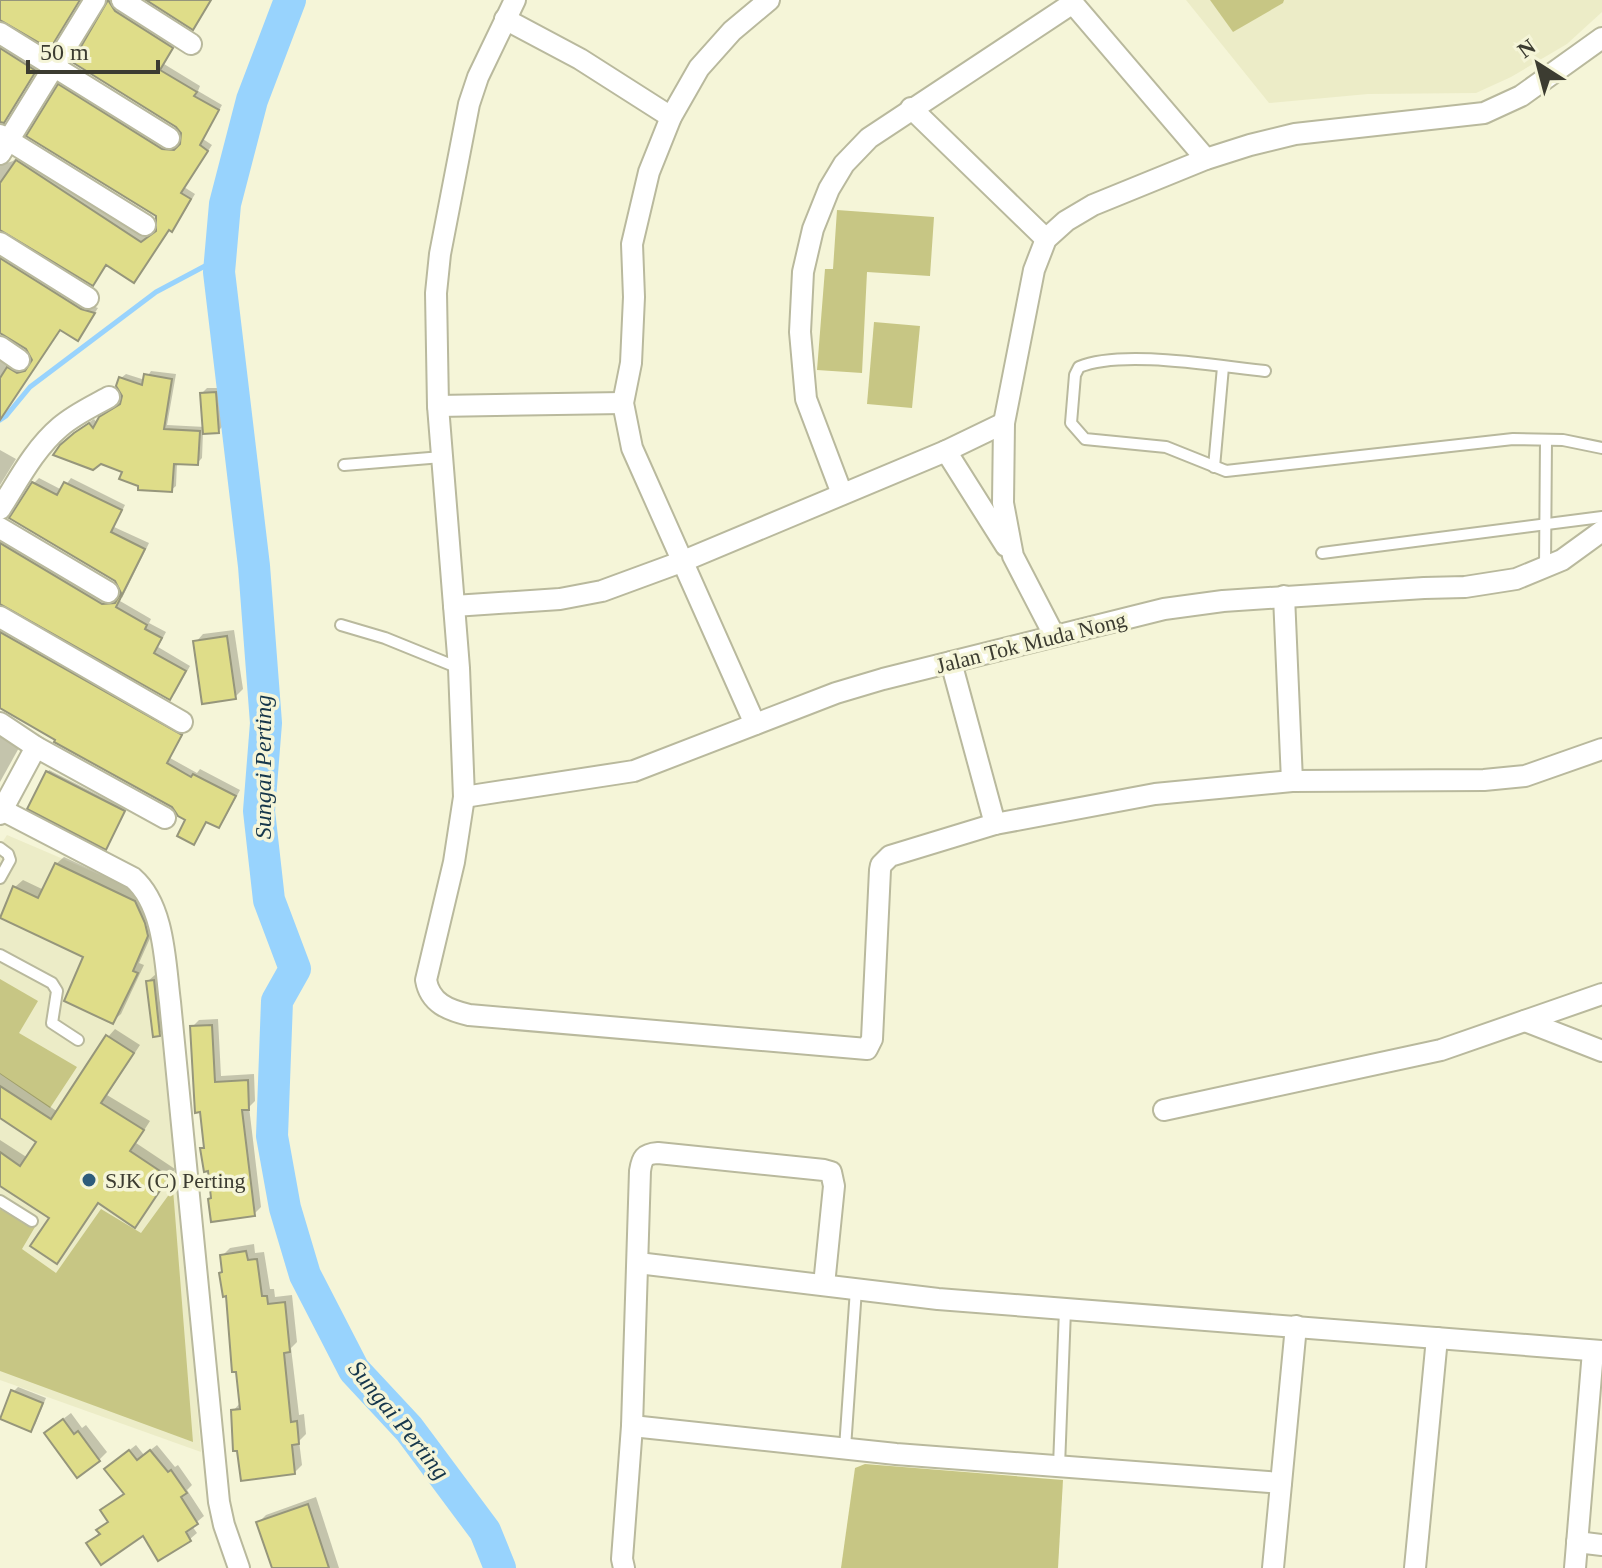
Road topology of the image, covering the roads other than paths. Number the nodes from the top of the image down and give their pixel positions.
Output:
1 (95, 0) edge
2 (122, 0) edge
3 (515, 0) edge
4 (769, 0) edge
5 (1072, 2) edge
6 (505, 19) junction
7 (0, 33) edge
8 (191, 44) dead end
9 (1599, 45) edge
10 (55, 67) junction
11 (911, 108) junction
12 (671, 117) junction
13 (169, 138) dead end
14 (3, 143) edge
15 (1206, 159) junction
16 (145, 225) dead end
17 (1046, 239) junction
18 (0, 243) edge
19 (88, 298) dead end
20 (0, 347) edge
21 (19, 360) dead end
22 (1223, 367) junction
23 (1265, 371) dead end
24 (109, 397) dead end
25 (623, 403) junction
26 (438, 406) junction
27 (1004, 423) junction
28 (1546, 440) junction
29 (1602, 448) edge
30 (946, 451) junction
31 (442, 457) junction
32 (344, 465) dead end
33 (1214, 467) junction
34 (842, 494) junction
35 (0, 509) edge
36 (1602, 517) edge
37 (1545, 525) junction
38 (0, 528) edge
39 (1602, 531) edge
40 (1322, 553) dead end
41 (1013, 556) junction
42 (681, 562) junction
43 (1545, 568) junction
44 (108, 592) dead end
45 (1284, 596) junction
46 (454, 606) junction
47 (0, 617) edge
48 (341, 625) dead end
49 (1054, 635) junction
50 (951, 662) junction
51 (459, 668) junction
52 (182, 722) dead end
53 (0, 723) edge
54 (755, 724) junction
55 (36, 747) junction
56 (1602, 749) edge
57 (1292, 781) junction
58 (464, 797) junction
59 (1, 812) edge
60 (165, 818) dead end
61 (995, 824) junction
62 (0, 848) edge
63 (0, 878) edge
64 (0, 955) edge
65 (1602, 994) edge
66 (1525, 1021) junction
67 (78, 1040) dead end
68 (1602, 1051) edge
69 (1164, 1110) dead end
70 (0, 1201) edge
71 (32, 1221) dead end
72 (638, 1263) junction
73 (824, 1285) junction
74 (856, 1289) junction
75 (1065, 1310) junction
76 (1296, 1326) junction
77 (1437, 1338) junction
78 (1598, 1351) edge
79 (632, 1426) junction
80 (845, 1448) junction
81 (1059, 1466) junction
82 (1281, 1483) junction
83 (1577, 1542) junction
84 (1602, 1545) edge
85 (239, 1568) edge
86 (624, 1568) edge
87 (1273, 1568) edge
88 (1415, 1568) edge
89 (1575, 1568) edge

1 - 10 street
2 - 8 street
3 - 6 street
4 - 12 street
5 - 11 street
5 - 15 street
6 - 12 street
6 - 26 street
7 - 10 street
9 - 15 street
10 - 13 street
10 - 14 street
11 - 17 street
11 - 34 street
12 - 25 street
14 - 16 street
15 - 17 street
17 - 27 street
18 - 19 street
20 - 21 street
22 - 23 lane
22 - 33 lane
22 - 33 lane
24 - 35 street
25 - 26 street
25 - 42 street
26 - 31 street
27 - 30 street
27 - 41 street
28 - 29 lane
28 - 33 lane
28 - 37 lane
30 - 34 street
30 - 41 street
31 - 32 lane
31 - 46 street
34 - 42 street
36 - 37 lane
37 - 40 lane
37 - 43 lane
38 - 44 street
39 - 43 street, Jalan Tok Muda Nong
41 - 49 street
42 - 46 street
42 - 54 street
43 - 45 street, Jalan Tok Muda Nong
45 - 49 street, Jalan Tok Muda Nong
45 - 57 street
46 - 51 street
47 - 52 street
48 - 51 lane
49 - 50 street, Jalan Tok Muda Nong
50 - 54 street, Jalan Tok Muda Nong
50 - 61 street
51 - 58 street
53 - 55 street
54 - 58 street, Jalan Tok Muda Nong
55 - 59 street
55 - 60 street
56 - 57 street
57 - 61 street
58 - 61 street
59 - 85 street
62 - 63 lane
64 - 67 lane
65 - 66 street
66 - 68 street
66 - 69 street
70 - 71 lane
72 - 73 street
72 - 73 street
72 - 79 street
73 - 74 street
74 - 75 street
74 - 80 lane
75 - 76 street
75 - 81 lane
76 - 77 street
76 - 82 street
77 - 78 street
77 - 88 street
78 - 83 street
79 - 80 street
79 - 86 street
80 - 81 street
81 - 82 street
82 - 87 street
83 - 84 street
83 - 89 street

